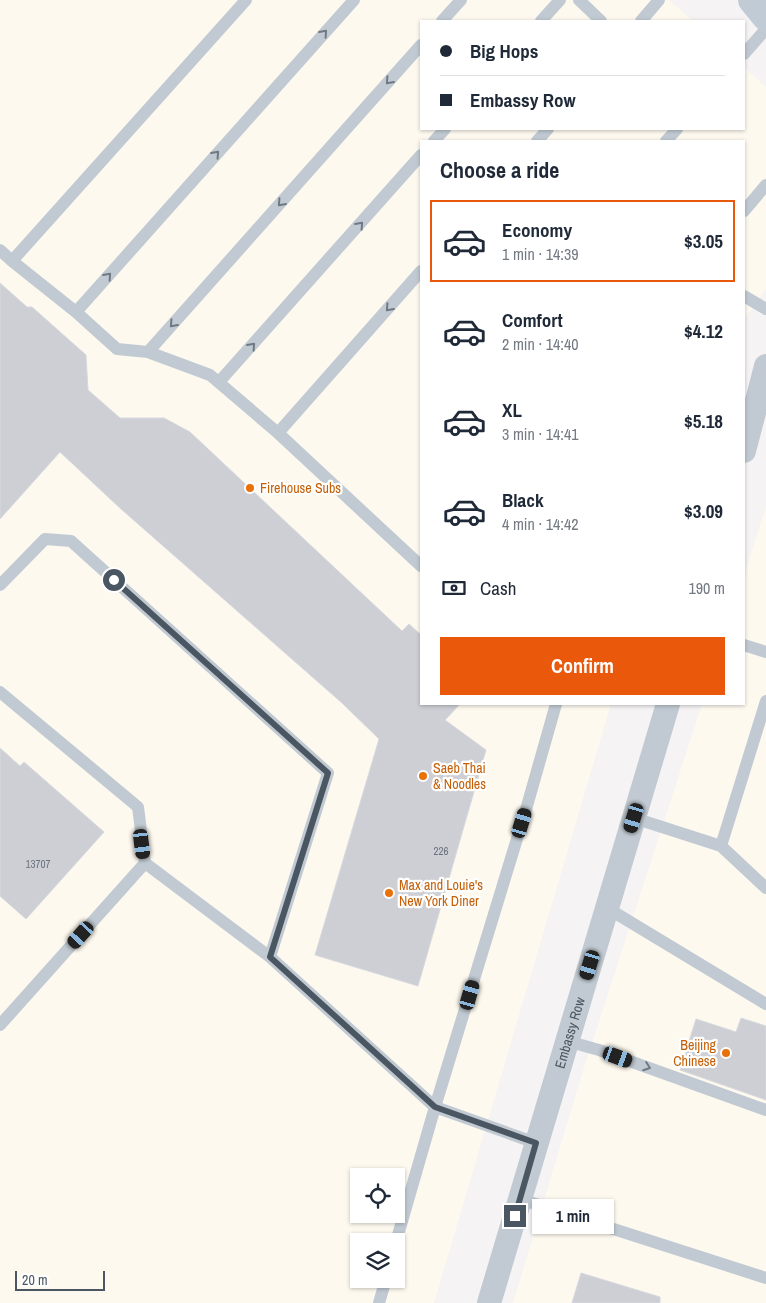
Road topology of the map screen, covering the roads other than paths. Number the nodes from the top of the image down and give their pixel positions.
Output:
1 (354, 0) edge
2 (461, 0) edge
3 (560, 0) edge
4 (579, 0) edge
5 (659, 0) edge
6 (752, 0) edge
7 (763, 0) edge
8 (239, 2) edge
9 (766, 2) edge
10 (766, 17) edge
11 (443, 20) edge
12 (542, 20) edge
13 (600, 20) edge
14 (642, 20) edge
15 (766, 29) edge
16 (420, 46) edge
17 (745, 53) edge
18 (444, 130) edge
19 (547, 130) edge
20 (676, 130) edge
21 (435, 140) edge
22 (538, 140) edge
23 (667, 140) edge
24 (420, 157) edge
25 (766, 185) edge
26 (745, 210) edge
27 (0, 250) edge
28 (12, 261) junction
29 (420, 272) edge
30 (745, 297) edge
31 (766, 309) edge
32 (76, 312) junction
33 (148, 352) junction
34 (765, 371) edge
35 (219, 382) junction
36 (747, 426) edge
37 (278, 432) junction
38 (745, 443) edge
39 (420, 565) edge
40 (0, 584) edge
41 (745, 645) edge
42 (766, 652) edge
43 (0, 692) edge
44 (766, 701) edge
45 (556, 705) edge
46 (668, 705) edge
47 (634, 818) junction
48 (721, 846) junction
49 (145, 863) junction
50 (766, 888) edge
51 (607, 908) junction
52 (270, 957) junction
53 (766, 1004) edge
54 (0, 1026) edge
55 (567, 1041) junction
56 (435, 1107) junction
57 (766, 1110) edge
58 (536, 1143) junction
59 (520, 1198) junction
60 (399, 1233) edge
61 (766, 1278) edge
62 (383, 1288) edge
63 (379, 1303) edge
64 (488, 1303) edge

32 -> 1 lane
2 - 11 lane
3 - 12 lane
4 - 13 lane
5 - 14 lane
6 - 10 main road
7 - 9 main road
8 - 28 lane
15 - 17 lane
16 -> 33 lane
18 - 21 lane
19 - 22 lane
20 - 23 lane
35 -> 24 lane
25 - 26 lane
27 - 28 lane
28 - 32 lane
29 -> 37 lane
30 - 31 lane
32 - 33 lane
33 - 35 lane
34 - 36 street
35 - 37 lane
36 - 38 street
37 - 39 lane
40 - 52 lane
41 - 42 lane
43 - 49 lane
44 - 48 lane
45 - 56 lane
46 - 47 street, Embassy Row
47 - 48 lane
47 - 51 street, Embassy Row
48 - 50 lane
49 - 52 lane
49 - 54 lane
51 - 53 lane
51 - 55 street, Embassy Row
52 - 56 lane
55 -> 57 lane
55 - 58 street, Embassy Row
56 - 58 lane
56 - 60 lane
58 - 59 street, Embassy Row
59 - 61 lane
59 - 64 street, Embassy Row
62 - 63 lane

